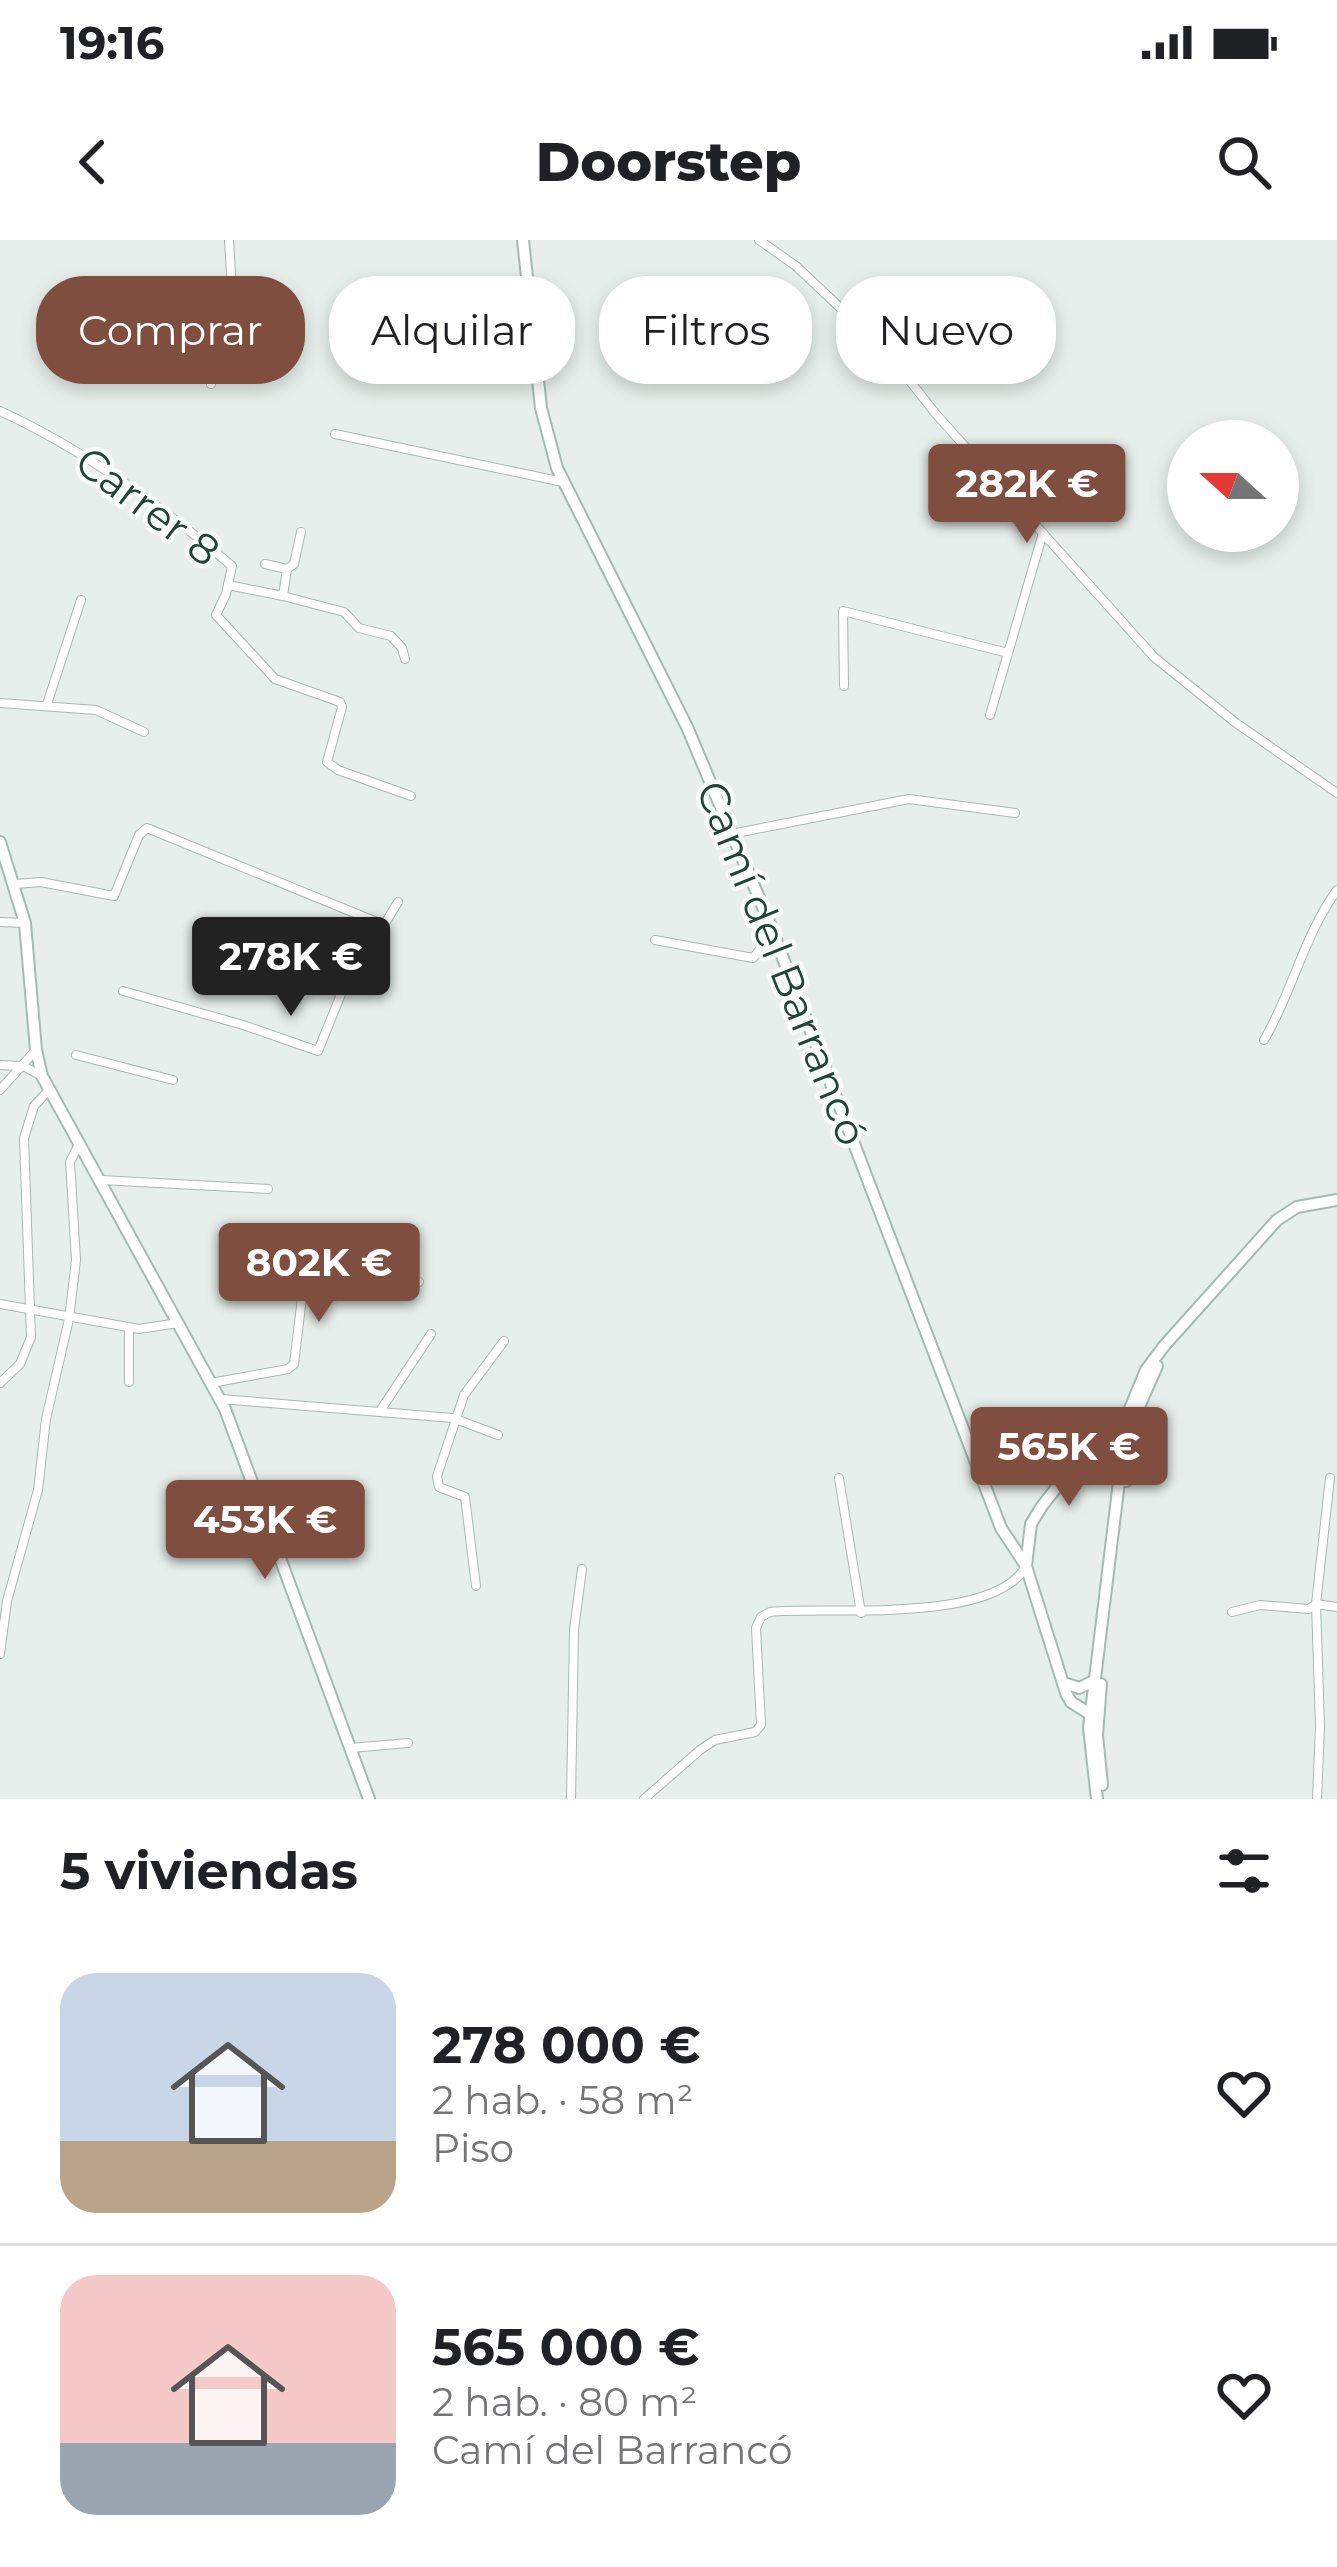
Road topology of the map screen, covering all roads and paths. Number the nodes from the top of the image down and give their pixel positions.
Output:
1 (229, 240) edge
2 (523, 240) edge
3 (759, 240) edge
4 (231, 276) edge
5 (0, 411) edge
6 (335, 434) dead end
7 (563, 482) junction
8 (301, 532) dead end
9 (1044, 532) junction
10 (265, 564) dead end
11 (286, 569) junction
12 (228, 585) junction
13 (283, 596) junction
14 (81, 600) dead end
15 (1008, 653) junction
16 (406, 659) dead end
17 (844, 686) dead end
18 (0, 704) edge
19 (47, 704) junction
20 (990, 715) dead end
21 (144, 733) dead end
22 (1337, 794) edge
23 (412, 796) dead end
24 (1015, 813) dead end
25 (731, 834) junction
26 (0, 842) edge
27 (15, 884) junction
28 (1337, 890) edge
29 (398, 902) dead end
30 (0, 922) edge
31 (26, 923) junction
32 (383, 925) junction
33 (773, 933) junction
34 (655, 940) dead end
35 (123, 991) dead end
36 (1264, 1040) dead end
37 (36, 1050) junction
38 (76, 1055) dead end
39 (0, 1065) edge
40 (23, 1066) junction
41 (42, 1076) junction
42 (173, 1080) dead end
43 (0, 1090) edge
44 (50, 1090) junction
45 (79, 1144) junction
46 (99, 1180) junction
47 (268, 1189) dead end
48 (1337, 1200) edge
49 (418, 1282) dead end
50 (0, 1304) edge
51 (32, 1311) junction
52 (69, 1319) junction
53 (178, 1324) junction
54 (129, 1328) junction
55 (1177, 1333) junction
56 (431, 1334) dead end
57 (504, 1341) dead end
58 (1154, 1371) junction
59 (129, 1382) dead end
60 (211, 1383) junction
61 (0, 1384) edge
62 (219, 1398) junction
63 (380, 1411) junction
64 (453, 1418) junction
65 (498, 1436) dead end
66 (1121, 1439) junction
67 (1090, 1444) junction
68 (1127, 1472) junction
69 (839, 1478) dead end
70 (1330, 1478) dead end
71 (1026, 1566) junction
72 (582, 1569) dead end
73 (476, 1586) dead end
74 (1316, 1604) junction
75 (1337, 1607) edge
76 (860, 1612) junction
77 (1232, 1612) dead end
78 (1109, 1617) junction
79 (0, 1654) edge
80 (1094, 1681) junction
81 (1068, 1686) junction
82 (1088, 1705) junction
83 (1097, 1742) junction
84 (408, 1743) dead end
85 (351, 1748) junction
86 (369, 1799) edge
87 (571, 1799) edge
88 (644, 1799) edge
89 (1100, 1799) edge
90 (1317, 1799) edge

1 - 4 street
2 - 7 street, Camí del Barrancó
3 - 9 street
5 - 12 street, Carrer 8
6 - 7 street
7 - 25 street, Camí del Barrancó
8 - 11 street
9 - 15 street
9 - 22 street
10 - 11 street
11 - 13 street
12 - 13 street
12 - 23 street, Carrer 8
13 - 16 street
14 - 19 street
15 - 17 street
15 - 20 street
18 - 19 street
19 - 21 street
24 - 25 street
25 - 33 street, Camí del Barrancó
26 - 27 street
27 - 31 street
27 - 32 street
28 - 36 street
29 - 32 street
30 - 31 street
31 - 37 street
32 - 35 street
33 - 34 street
33 - 71 street, Camí del Barrancó
37 - 40 street
37 - 41 street
38 - 42 street
39 - 40 street
40 - 41 street
40 - 43 street
41 - 44 street
44 - 45 street
44 - 51 street
45 - 46 street
45 - 52 street
46 - 47 street
46 - 53 street
48 - 55 street
49 - 60 street
50 - 51 street
51 - 52 street
51 - 61 street
52 - 54 street
52 - 79 street
53 - 54 street
53 - 60 street
54 - 59 street
55 - 58 street
55 - 66 street
56 - 63 street
57 - 64 street
58 - 66 street
58 - 68 street
60 - 62 street
62 - 63 street
62 - 85 street
63 - 64 street
64 - 65 street
64 - 73 street
66 - 67 street
66 - 67 street
66 - 68 street
66 - 80 street
67 - 71 street
68 - 78 street
69 - 76 street
70 - 74 street
71 - 76 street
71 - 81 street, Camí del Barrancó
72 - 87 street
74 - 75 street
74 - 77 street
74 - 90 street
76 - 88 street
78 - 82 street
78 - 83 street
80 - 81 street
80 - 82 street
81 - 82 street, Camí del Barrancó
82 - 83 street
82 - 89 street
83 - 89 street
84 - 85 street
85 - 86 street

